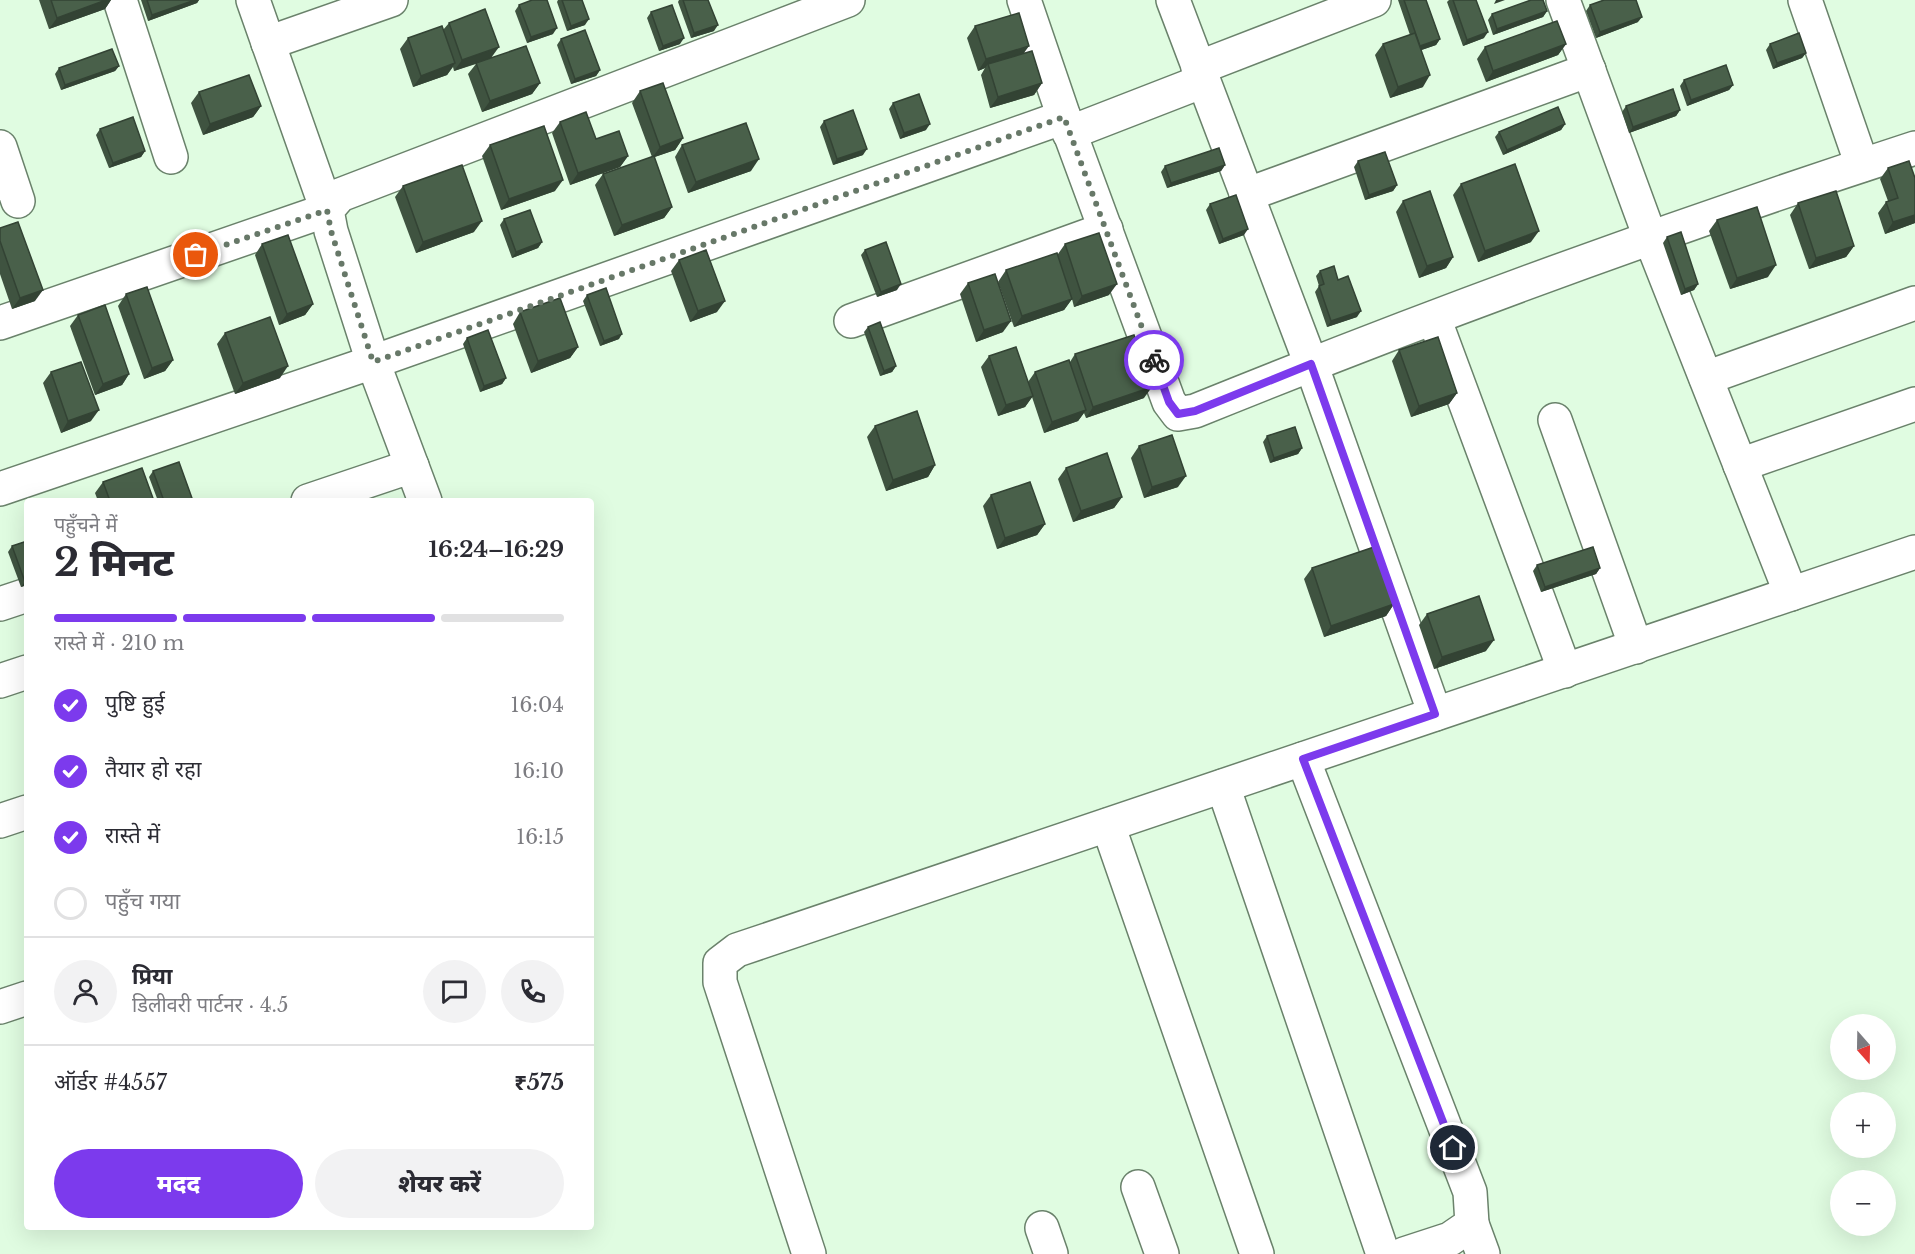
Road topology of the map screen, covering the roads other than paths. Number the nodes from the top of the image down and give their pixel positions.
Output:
1 (120, 0) edge
2 (253, 0) edge
3 (390, 0) edge
4 (848, 0) edge
5 (1024, 0) edge
6 (1173, 0) edge
7 (1374, 0) edge
8 (1563, 0) edge
9 (1805, 0) edge
10 (268, 43) junction
11 (1589, 70) junction
12 (1201, 74) junction
13 (1066, 125) junction
14 (0, 147) edge
15 (1915, 148) edge
16 (171, 157) dead end
17 (1862, 165) junction
18 (1246, 195) junction
19 (18, 201) dead end
20 (327, 210) junction
21 (1106, 229) junction
22 (1650, 237) junction
23 (1915, 303) edge
24 (1434, 318) junction
25 (851, 321) dead end
26 (0, 323) edge
27 (373, 362) junction
28 (1311, 364) junction
29 (1706, 378) junction
30 (1915, 404) edge
31 (1555, 420) dead end
32 (1740, 465) junction
33 (412, 466) junction
34 (0, 489) edge
35 (318, 498) edge
36 (424, 498) edge
37 (1915, 552) edge
38 (1791, 594) junction
39 (24, 596) edge
40 (0, 604) edge
41 (1636, 647) junction
42 (1565, 671) junction
43 (24, 673) edge
44 (0, 681) edge
45 (1435, 714) junction
46 (1303, 759) junction
47 (1223, 786) junction
48 (24, 813) edge
49 (0, 821) edge
50 (1108, 825) junction
51 (24, 999) edge
52 (0, 1007) edge
53 (1138, 1187) dead end
54 (1472, 1224) junction
55 (809, 1254) edge
56 (1162, 1254) edge
57 (1257, 1254) edge
58 (1383, 1254) edge
59 (1404, 1254) edge
60 (1483, 1254) edge

1 - 16 street
2 - 10 street
3 - 10 street
4 - 20 street
5 - 13 street
6 - 12 street
7 - 12 street
8 - 11 street
9 - 17 street
10 - 20 street
11 - 18 street
11 - 22 street
12 - 13 street
12 - 18 street
13 - 21 street
13 - 27 street
14 - 19 street
15 - 17 street
17 - 22 street
18 - 28 street
20 - 26 street
20 - 27 street
21 - 25 street
21 - 28 street
22 - 24 street
22 - 29 street
23 - 29 street
24 - 28 street
24 - 42 street
27 - 33 street
27 - 34 street
28 - 45 street
29 - 32 street
30 - 32 street
31 - 41 street
32 - 38 street
33 - 35 street
33 - 36 street
37 - 38 street
38 - 41 street
39 - 40 street
41 - 42 street
42 - 45 street
43 - 44 street
45 - 46 street
46 - 47 street
46 - 54 street
47 - 50 street
47 - 58 street
48 - 49 street
50 - 55 street
50 - 57 street
51 - 52 street
53 - 56 street
54 - 59 street
54 - 60 street

